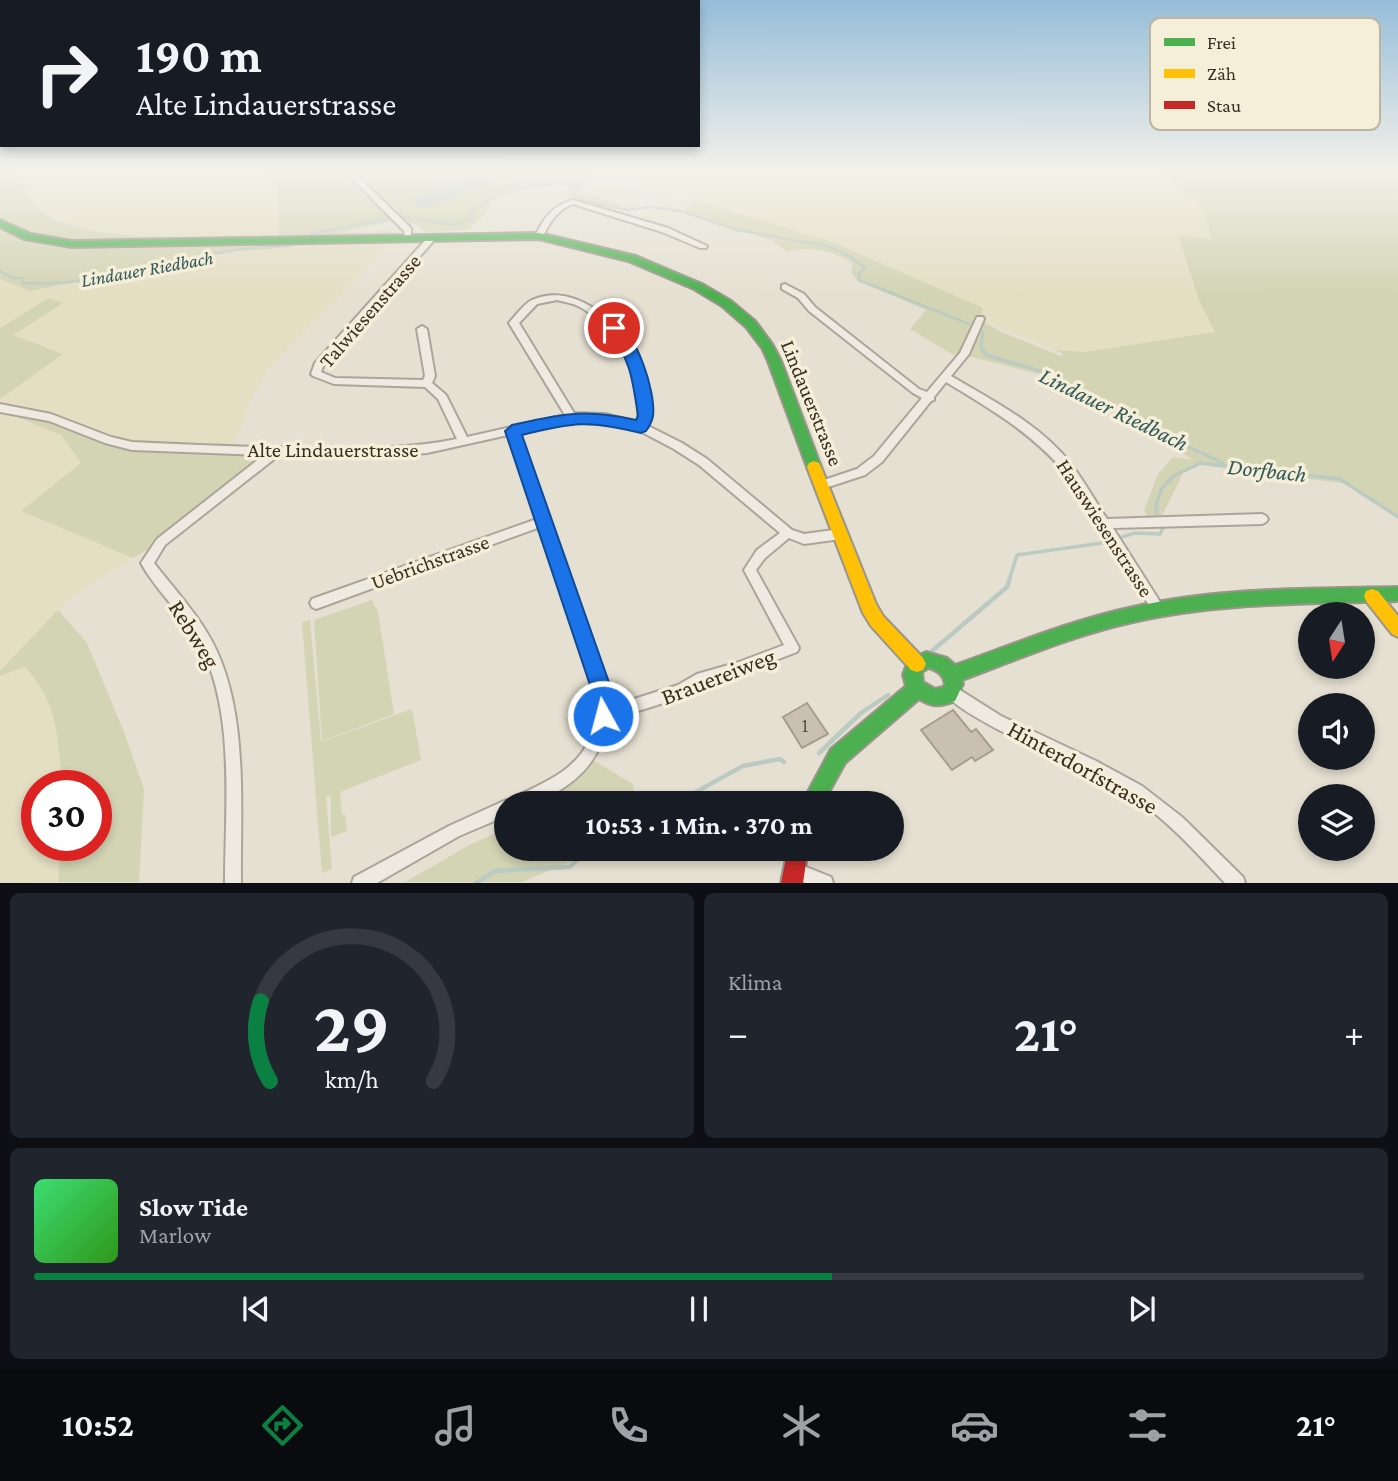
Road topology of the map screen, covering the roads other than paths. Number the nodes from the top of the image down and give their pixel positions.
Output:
1 (389, 211) edge
2 (554, 211) edge
3 (603, 211) edge
4 (0, 223) edge
5 (539, 236) junction
6 (408, 237) junction
7 (433, 237) junction
8 (703, 246) dead end
9 (785, 287) dead end
10 (980, 319) dead end
11 (422, 329) dead end
12 (946, 378) junction
13 (426, 384) junction
14 (930, 398) junction
15 (0, 408) edge
16 (571, 417) junction
17 (641, 427) junction
18 (512, 431) junction
19 (464, 442) junction
20 (276, 452) junction
21 (822, 485) junction
22 (1262, 519) dead end
23 (544, 521) junction
24 (1104, 524) junction
25 (788, 533) junction
26 (841, 534) junction
27 (1398, 594) edge
28 (1372, 596) junction
29 (316, 603) dead end
30 (1158, 609) junction
31 (1398, 629) edge
32 (917, 664) junction
33 (952, 675) junction
34 (917, 689) junction
35 (951, 692) junction
36 (603, 716) junction
37 (545, 791) edge
38 (819, 791) edge
39 (494, 813) edge
40 (793, 876) edge
41 (233, 883) edge
42 (360, 883) edge
43 (825, 883) edge
44 (1237, 883) edge

1 - 6 street
2 - 5 street
3 - 8 street
4 - 6 street, Lindauerstrasse
5 - 7 street, Lindauerstrasse
5 - 21 street, Lindauerstrasse
6 - 7 street, Lindauerstrasse
7 - 13 street, Talwiesenstrasse
9 - 14 street
10 - 12 street
11 - 13 street
12 - 14 street
12 - 24 street, Hauswiesenstrasse
13 - 19 street
14 - 21 street
15 - 20 street, Alte Lindauerstrasse
16 - 17 street, Alte Lindauerstrasse
16 - 17 street
16 - 18 street, Alte Lindauerstrasse
17 - 25 street, Alte Lindauerstrasse
18 - 19 street, Alte Lindauerstrasse
18 - 23 street
19 - 20 street, Alte Lindauerstrasse
20 - 41 street, Rebweg
21 - 26 street, Lindauerstrasse
22 - 24 street
23 - 29 street, Uebrichstrasse
23 - 36 street
24 - 30 street, Hauswiesenstrasse
25 - 26 street
25 - 36 street, Brauereiweg
26 - 32 street, Lindauerstrasse
27 - 28 street
28 - 30 street
28 - 31 street
30 - 33 street
32 - 33 street
32 - 34 street
33 - 35 street
34 - 35 street
34 - 38 street
35 - 44 street, Hinterdorfstrasse
36 - 37 street
39 - 42 street
40 - 43 street

